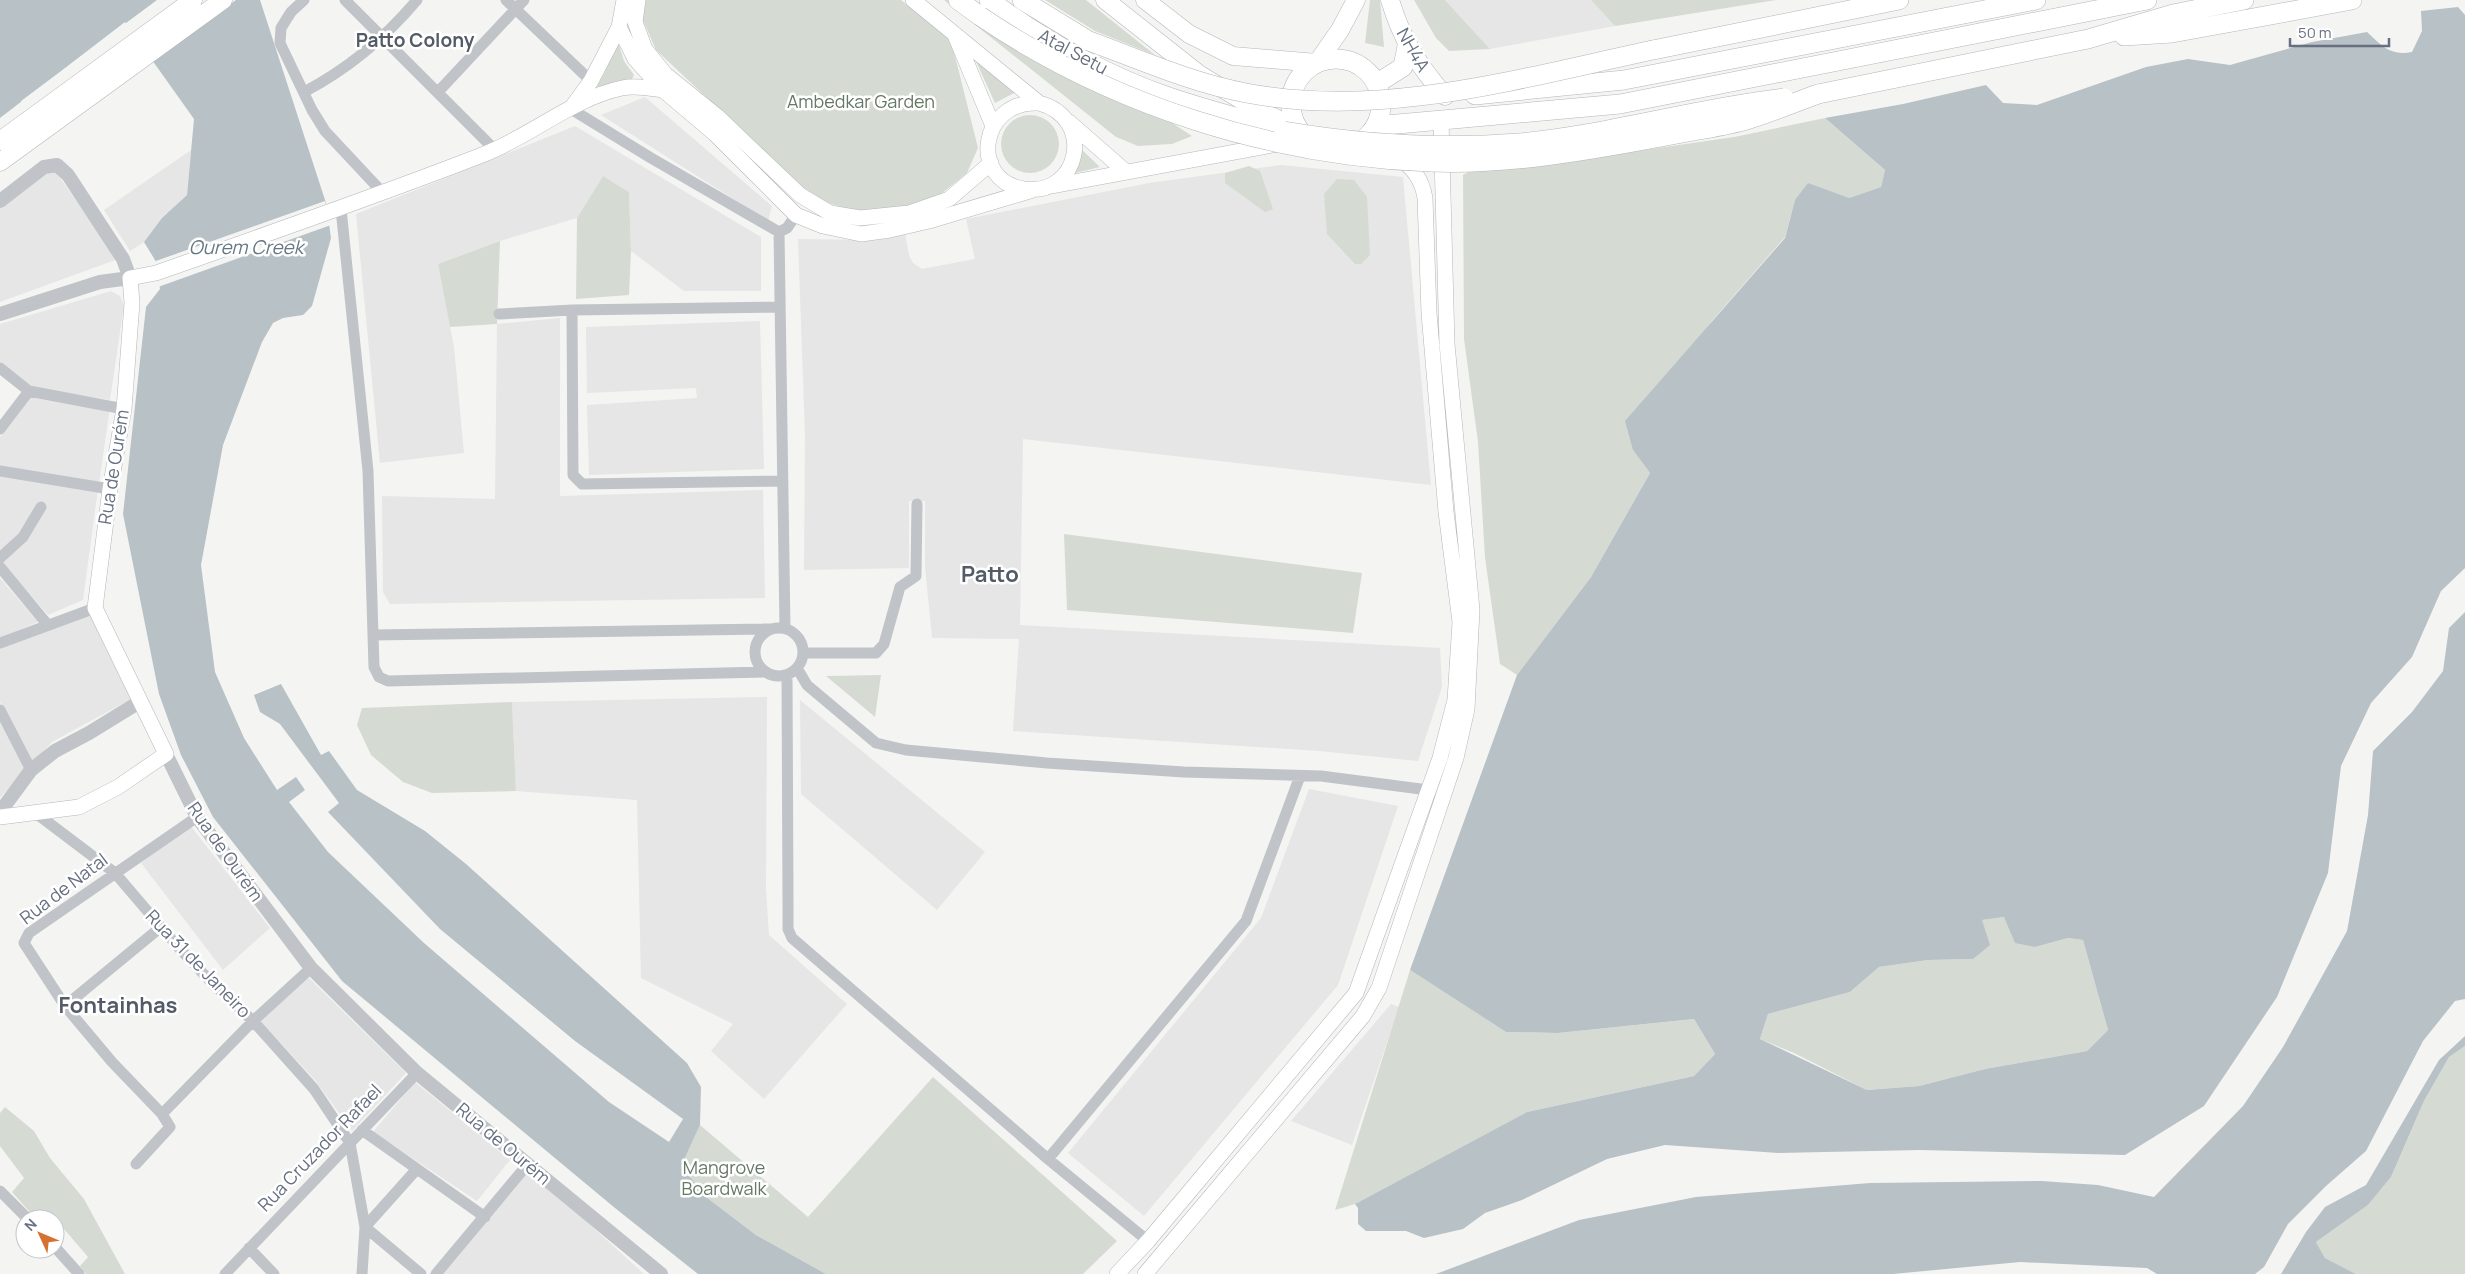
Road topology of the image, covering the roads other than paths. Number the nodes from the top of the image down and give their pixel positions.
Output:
1 (193, 0) edge
2 (223, 0) edge
3 (304, 0) edge
4 (345, 0) edge
5 (416, 0) edge
6 (506, 0) edge
7 (624, 0) edge
8 (638, 0) edge
9 (913, 0) edge
10 (958, 0) edge
11 (1022, 0) edge
12 (1105, 0) edge
13 (1145, 0) edge
14 (1356, 0) edge
15 (1390, 0) edge
16 (1899, 0) edge
17 (2036, 0) edge
18 (2147, 0) edge
19 (2244, 0) edge
20 (2352, 0) edge
21 (520, 4) edge
22 (984, 8) edge
23 (619, 27) junction
24 (954, 32) junction
25 (383, 37) junction
26 (2088, 39) junction
27 (1407, 46) junction
28 (1317, 63) junction
29 (591, 81) junction
30 (1377, 87) junction
31 (663, 90) junction
32 (304, 92) junction
33 (438, 92) junction
34 (1818, 94) junction
35 (1446, 96) junction
36 (1039, 103) junction
37 (571, 109) junction
38 (1066, 119) junction
39 (1441, 119) junction
40 (993, 126) junction
41 (1375, 126) junction
42 (1302, 134) junction
43 (0, 140) edge
44 (1360, 142) junction
45 (495, 150) junction
46 (0, 162) edge
47 (991, 163) junction
48 (1124, 171) junction
49 (1048, 186) junction
50 (1033, 190) junction
51 (383, 193) junction
52 (0, 201) edge
53 (337, 211) junction
54 (796, 215) junction
55 (778, 232) junction
56 (130, 278) junction
57 (780, 307) junction
58 (572, 310) junction
59 (0, 314) edge
60 (499, 314) dead end
61 (0, 368) edge
62 (29, 391) junction
63 (124, 409) junction
64 (0, 429) edge
65 (0, 471) edge
66 (783, 481) junction
67 (110, 488) junction
68 (917, 504) dead end
69 (41, 507) dead end
70 (0, 558) edge
71 (0, 567) edge
72 (95, 608) junction
73 (47, 624) junction
74 (785, 628) junction
75 (770, 629) junction
76 (373, 635) junction
77 (0, 643) edge
78 (803, 653) junction
79 (797, 668) junction
80 (765, 672) junction
81 (787, 674) junction
82 (141, 701) junction
83 (0, 710) edge
84 (166, 754) junction
85 (31, 770) junction
86 (1300, 776) junction
87 (1428, 790) junction
88 (1445, 792) junction
89 (0, 812) edge
90 (37, 814) junction
91 (0, 817) edge
92 (198, 817) junction
93 (115, 873) junction
94 (161, 927) junction
95 (311, 968) junction
96 (65, 1006) junction
97 (253, 1021) junction
98 (417, 1073) junction
99 (162, 1114) junction
100 (362, 1130) junction
101 (350, 1143) junction
102 (1048, 1159) junction
103 (136, 1164) dead end
104 (528, 1165) junction
105 (416, 1170) junction
106 (0, 1191) edge
107 (1188, 1194) junction
108 (1202, 1207) junction
109 (18, 1209) edge
110 (485, 1217) junction
111 (365, 1228) junction
112 (1148, 1241) junction
113 (249, 1248) junction
114 (65, 1258) edge
115 (79, 1274) edge
116 (225, 1274) edge
117 (274, 1274) edge
118 (362, 1274) edge
119 (421, 1274) edge
120 (436, 1274) edge
121 (660, 1274) edge
122 (1117, 1274) edge
123 (1145, 1274) edge

1 - 43 main road
2 - 46 main road
3 - 32 street
4 - 25 street
5 - 25 street
6 - 21 street
7 - 23 main road
8 - 47 main road
9 - 24 main road
10 - 22 highway
11 - 16 highway, Atal Setu, bridge
12 - 42 main road
13 - 28 main road
14 - 28 main road
15 - 27 main road, NH4A
17 - 35 highway
18 - 39 highway
19 - 26 highway
20 - 26 highway
21 - 29 street
21 - 33 street
22 - 34 highway, Atal Setu, bridge
22 - 34 highway, bridge
23 - 29 main road
23 - 31 main road
24 - 36 main road
24 - 40 main road
25 - 32 street
25 - 33 street
26 - 34 highway
27 - 30 highway
27 - 35 main road, NH4A
28 - 30 highway
28 - 42 highway
29 - 37 main road
30 - 35 highway
30 - 41 highway
31 - 37 main road
31 - 54 main road
32 - 51 street
33 - 45 street
36 - 38 main road
36 - 40 main road
37 - 45 main road
37 - 55 street
38 - 48 main road
38 - 49 main road
39 - 41 highway
39 - 88 main road
40 - 47 main road
41 - 44 highway
42 - 44 highway
42 - 48 main road
44 - 87 main road
45 - 51 main road
47 - 50 main road
48 - 49 main road
49 - 50 main road
50 - 54 main road
51 - 53 main road
52 - 56 street
53 - 56 main road
53 - 76 street
54 - 55 street
55 - 57 street
56 - 59 street
56 - 63 main road, Rua de Ourém
57 - 58 street
57 - 66 street
58 - 60 street
58 - 66 street
61 - 62 street
62 - 63 street
62 - 64 street
63 - 67 main road, Rua de Ourém
65 - 67 street
66 - 74 street
67 - 72 main road, Rua de Ourém
68 - 78 street
69 - 70 street
71 - 73 street
72 - 73 street
72 - 82 main road, Rua de Ourém
73 - 77 street
74 - 75 street
74 - 78 street
75 - 76 street
75 - 80 street
76 - 80 street
78 - 79 street
79 - 81 street
79 - 86 street
80 - 81 street
81 - 102 street
82 - 84 main road, Rua de Ourém
82 - 85 street
83 - 85 street
84 - 90 main road
84 - 92 street, Rua de Ourém
85 - 89 street
86 - 87 street
86 - 102 street
87 - 88 street
87 - 107 main road
88 - 108 main road
90 - 91 main road
90 - 93 street, Rua 31 de Janeiro
92 - 93 street, Rua de Natal
92 - 95 street, Rua de Ourém
93 - 94 street, Rua 31 de Janeiro
93 - 96 street, Rua de Natal
94 - 96 street
94 - 97 street, Rua 31 de Janeiro
95 - 97 street
95 - 98 street, Rua de Ourém
96 - 99 street, Rua de Natal
97 - 99 street
97 - 101 street, Rua 31 de Janeiro
98 - 100 street, Rua Cruzador Rafael
98 - 104 street, Rua de Ourém
99 - 103 street, Rua de Natal
100 - 101 street, Rua Cruzador Rafael
100 - 105 street
101 - 111 street, Rua 31 de Janeiro
101 - 113 street, Rua Cruzador Rafael
102 - 112 street
104 - 110 street
104 - 121 street, Rua de Ourém
105 - 110 street
105 - 111 street
106 - 109 street
107 - 108 main road
107 - 112 main road
108 - 123 main road
110 - 120 street
111 - 118 street, Rua 31 de Janeiro
111 - 119 street
112 - 122 main road
113 - 116 street, Rua Cruzador Rafael
113 - 117 street
114 - 115 street

